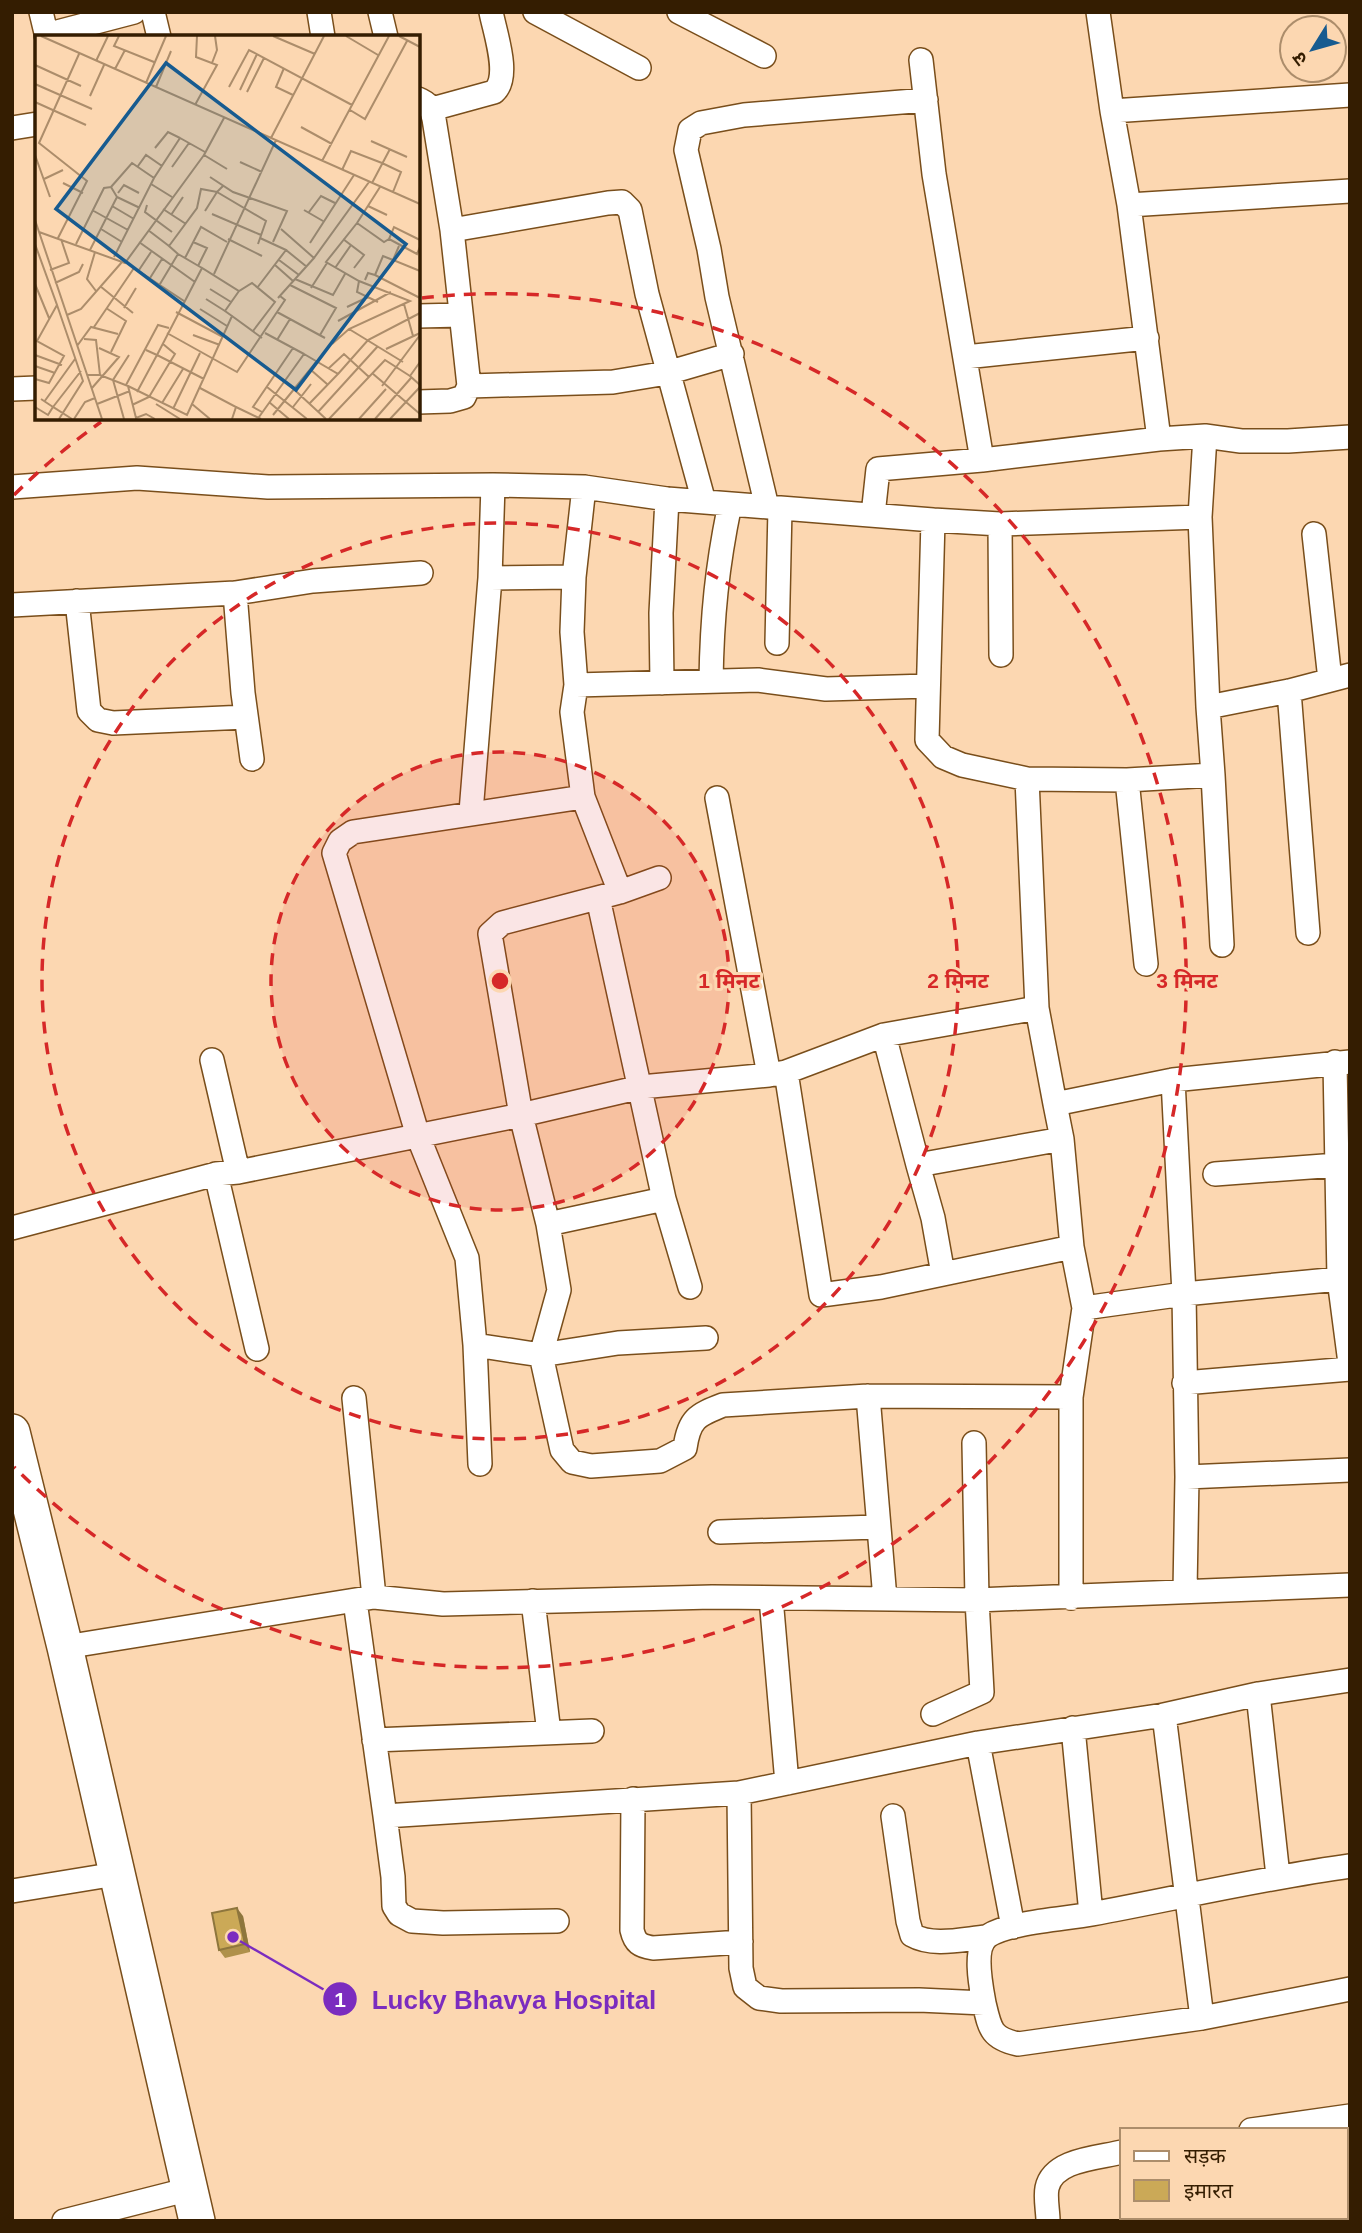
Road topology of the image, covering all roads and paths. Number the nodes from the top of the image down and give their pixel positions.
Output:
1 (41, 12) edge
2 (134, 12) edge
3 (153, 12) edge
4 (318, 12) edge
5 (380, 12) edge
6 (491, 12) edge
7 (535, 12) edge
8 (679, 12) edge
9 (1098, 12) edge
10 (47, 35) edge
11 (51, 35) edge
12 (159, 35) edge
13 (323, 35) edge
14 (386, 35) edge
15 (764, 56) dead end
16 (922, 60) dead end
17 (639, 68) dead end
18 (1350, 95) edge
19 (926, 100) junction
20 (425, 104) edge
21 (1112, 111) junction
22 (35, 124) edge
23 (12, 128) edge
24 (1350, 191) edge
25 (1129, 205) junction
26 (452, 230) junction
27 (461, 315) junction
28 (420, 316) edge
29 (1147, 338) junction
30 (732, 354) junction
31 (965, 357) junction
32 (667, 373) junction
33 (469, 386) junction
34 (35, 388) edge
35 (12, 389) edge
36 (420, 402) edge
37 (1205, 436) junction
38 (1350, 437) edge
39 (1158, 439) junction
40 (982, 460) junction
41 (493, 485) junction
42 (12, 487) edge
43 (584, 487) junction
44 (667, 499) junction
45 (704, 502) junction
46 (730, 504) junction
47 (773, 507) junction
48 (873, 515) junction
49 (1199, 517) junction
50 (933, 520) junction
51 (1000, 524) junction
52 (1314, 534) dead end
53 (421, 573) dead end
54 (574, 577) junction
55 (490, 579) junction
56 (235, 593) junction
57 (77, 601) junction
58 (12, 605) edge
59 (777, 643) dead end
60 (1001, 655) dead end
61 (1340, 677) edge
62 (711, 681) junction
63 (662, 683) junction
64 (576, 685) junction
65 (928, 686) junction
66 (1289, 691) junction
67 (1209, 707) junction
68 (246, 717) junction
69 (252, 759) dead end
70 (1213, 775) junction
71 (1027, 779) junction
72 (1127, 780) junction
73 (583, 797) junction
74 (717, 798) dead end
75 (471, 813) junction
76 (659, 878) dead end
77 (609, 895) junction
78 (1308, 933) dead end
79 (1222, 945) dead end
80 (1146, 964) dead end
81 (1037, 1008) junction
82 (884, 1035) junction
83 (212, 1060) dead end
84 (1343, 1062) edge
85 (777, 1074) junction
86 (1172, 1080) junction
87 (641, 1087) junction
88 (1055, 1104) junction
89 (521, 1115) junction
90 (418, 1136) junction
91 (1062, 1139) junction
92 (918, 1165) junction
93 (1337, 1166) junction
94 (227, 1173) junction
95 (1215, 1174) dead end
96 (664, 1199) junction
97 (548, 1224) junction
98 (12, 1228) edge
99 (1072, 1247) junction
100 (943, 1274) junction
101 (1339, 1279) junction
102 (690, 1287) dead end
103 (1184, 1294) junction
104 (1084, 1308) junction
105 (706, 1338) dead end
106 (475, 1345) junction
107 (257, 1349) dead end
108 (541, 1355) junction
109 (1350, 1363) edge
110 (1350, 1369) edge
111 (1184, 1383) junction
112 (869, 1396) junction
113 (1071, 1397) junction
114 (354, 1398) dead end
115 (12, 1432) edge
116 (974, 1443) dead end
117 (480, 1464) dead end
118 (1350, 1470) edge
119 (1187, 1477) junction
120 (877, 1527) junction
121 (720, 1532) dead end
122 (1350, 1585) edge
123 (1185, 1591) junction
124 (771, 1598) junction
125 (1071, 1598) junction
126 (364, 1599) junction
127 (885, 1599) junction
128 (977, 1600) junction
129 (533, 1601) junction
130 (65, 1647) junction
131 (1350, 1680) edge
132 (1258, 1693) junction
133 (933, 1714) dead end
134 (1164, 1715) junction
135 (1073, 1728) junction
136 (592, 1731) dead end
137 (549, 1732) junction
138 (374, 1740) junction
139 (978, 1743) junction
140 (787, 1783) junction
141 (739, 1793) junction
142 (633, 1800) junction
143 (385, 1816) junction
144 (893, 1816) dead end
145 (1350, 1866) edge
146 (116, 1874) junction
147 (1278, 1876) junction
148 (12, 1891) edge
149 (1185, 1895) junction
150 (1091, 1914) junction
151 (557, 1921) dead end
152 (1013, 1927) junction
153 (986, 1937) junction
154 (741, 1942) junction
155 (1350, 1989) edge
156 (985, 2003) junction
157 (1202, 2018) junction
158 (1350, 2116) edge
159 (1277, 2128) edge
160 (1120, 2152) edge
161 (194, 2205) edge
162 (64, 2221) edge
163 (1048, 2221) edge

1 - 10 street
2 - 11 street
3 - 12 street
4 - 13 street
5 - 14 street
6 - 20 street
7 - 17 street
8 - 15 street
9 - 21 street
16 - 19 street
18 - 21 street
19 - 30 street
19 - 31 street
20 - 26 street
21 - 25 street
22 - 23 street
24 - 25 street
25 - 29 street
26 - 27 street
26 - 32 street
27 - 28 street
27 - 33 street
29 - 31 street
29 - 39 street
30 - 32 street
30 - 47 street
31 - 40 street
32 - 33 street
32 - 45 street
33 - 36 street
34 - 35 street
37 - 38 street
37 - 39 street
37 - 49 street
39 - 40 street
40 - 48 street
41 - 42 street
41 - 43 street
41 - 55 street
43 - 44 street
43 - 54 street
44 - 45 street
44 - 63 street
45 - 46 street
46 - 47 street
46 - 62 street
47 - 48 street
47 - 59 street
48 - 50 street
49 - 51 street
49 - 67 street
50 - 51 street
50 - 65 street
51 - 60 street
52 - 61 street
53 - 56 street
54 - 55 street
54 - 64 street
55 - 75 street
56 - 57 street
56 - 68 street
57 - 58 street
57 - 68 street
61 - 66 street
62 - 63 street
62 - 65 street
63 - 64 street
64 - 73 street
65 - 71 street
66 - 67 street
66 - 78 street
67 - 70 street
68 - 69 street
70 - 72 street
70 - 79 street
71 - 72 street
71 - 81 street
72 - 80 street
73 - 75 street
73 - 77 street
74 - 85 street
75 - 90 street
76 - 77 street
77 - 87 street
77 - 89 street
81 - 82 street
81 - 88 street
82 - 85 street
82 - 92 street
83 - 94 street
84 - 86 street
84 - 93 street
85 - 87 street
85 - 100 street
86 - 88 street
86 - 103 street
87 - 89 street
87 - 96 street
88 - 91 street
89 - 90 street
89 - 97 street
90 - 94 street
90 - 106 street
91 - 92 street
91 - 99 street
92 - 100 street
93 - 95 street
93 - 101 street
94 - 98 street
94 - 107 street
96 - 97 street
96 - 102 street
97 - 108 street
99 - 100 street
99 - 104 street
101 - 103 street
101 - 109 street
103 - 104 street
103 - 111 street
104 - 113 street
105 - 108 street
106 - 108 street
106 - 117 street
108 - 112 street
110 - 111 street
111 - 119 street
112 - 113 street
112 - 120 street
113 - 125 street
114 - 126 street
115 - 130 main road
116 - 128 street
118 - 119 street
119 - 123 street
120 - 121 street
120 - 127 street
122 - 123 street
123 - 125 street
124 - 127 street
124 - 129 street
124 - 140 street
125 - 128 street
126 - 129 street
126 - 130 street
126 - 138 street
127 - 128 street
128 - 133 street
129 - 137 street
130 - 146 main road
131 - 132 street
132 - 134 street
132 - 147 street
134 - 135 street
134 - 149 street
135 - 139 street
135 - 150 street
136 - 137 street
137 - 138 street
138 - 143 street
139 - 140 street
139 - 152 street
140 - 141 street
141 - 142 street
141 - 154 street
142 - 143 street
142 - 154 street
143 - 151 street
144 - 153 street
145 - 147 street
146 - 148 street
146 - 161 main road
147 - 149 street
149 - 150 street
149 - 157 street
150 - 152 street
152 - 153 street
153 - 156 street
154 - 156 street
155 - 157 street
156 - 157 street
158 - 159 street
160 - 163 street
161 - 162 street

